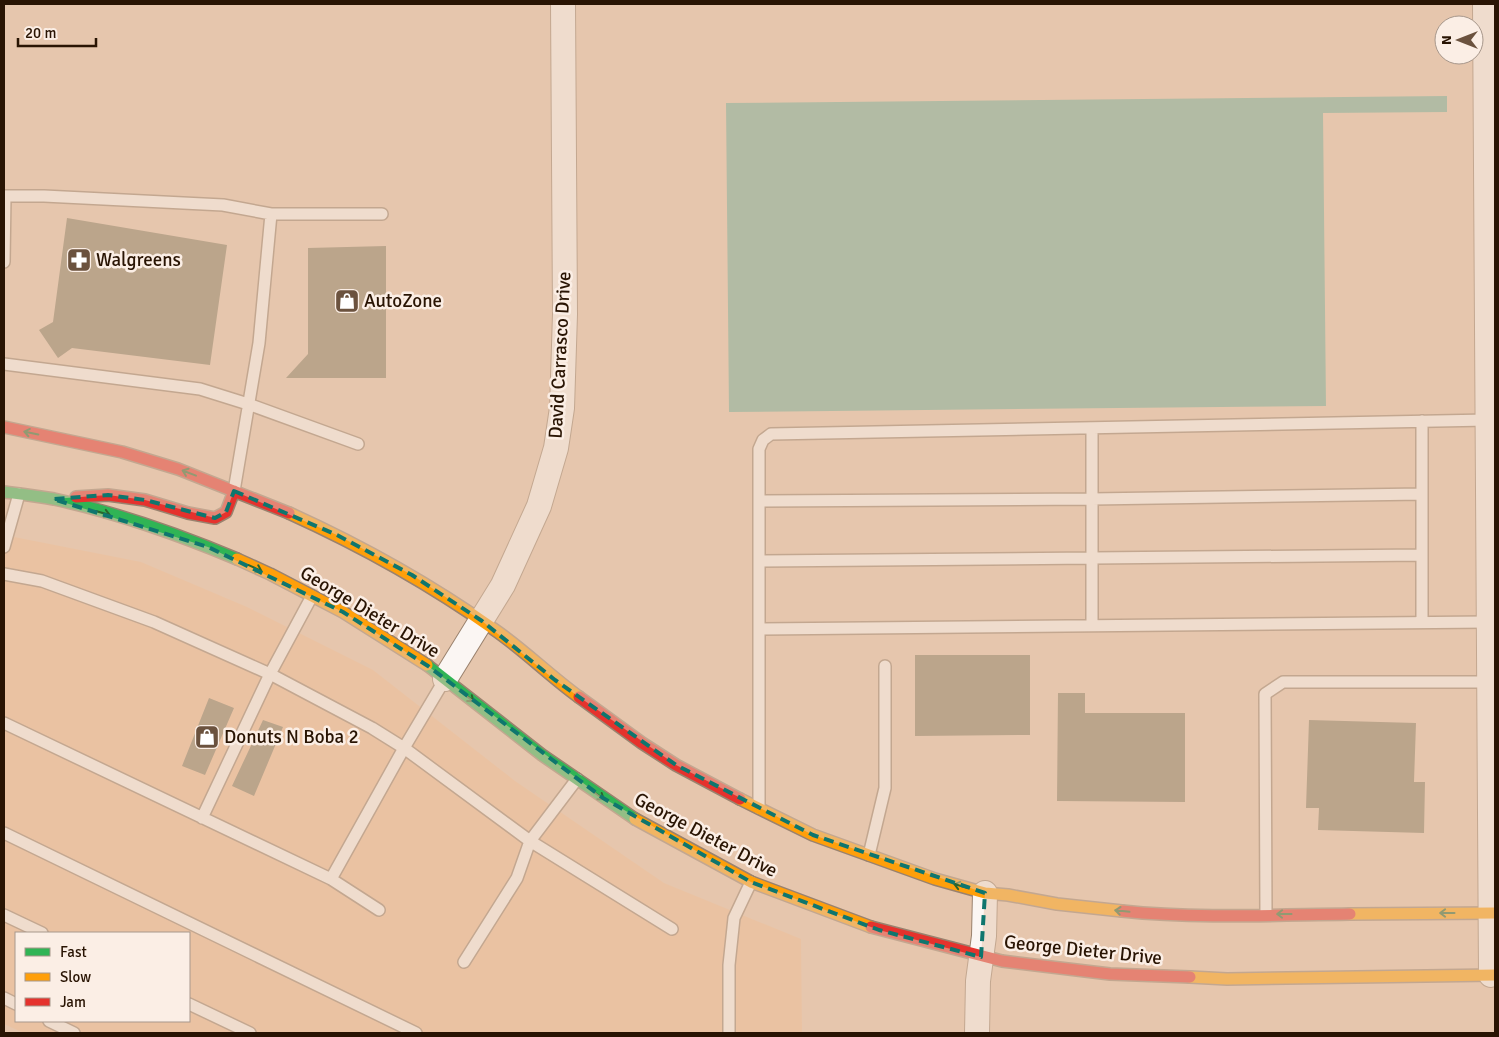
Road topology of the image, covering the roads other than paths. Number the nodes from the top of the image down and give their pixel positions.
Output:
1 (563, 4) edge
2 (1485, 4) edge
3 (4, 196) edge
4 (271, 214) junction
5 (382, 214) dead end
6 (1491, 247) edge
7 (4, 262) edge
8 (4, 364) edge
9 (248, 404) junction
10 (1488, 420) junction
11 (1422, 421) junction
12 (4, 427) edge
13 (1092, 428) junction
14 (358, 444) dead end
15 (234, 491) junction
16 (4, 492) edge
17 (19, 494) junction
18 (1422, 494) junction
19 (52, 499) junction
20 (1092, 499) junction
21 (759, 501) junction
22 (1491, 523) edge
23 (4, 544) edge
24 (1422, 555) junction
25 (1092, 557) junction
26 (760, 560) junction
27 (4, 574) edge
28 (312, 596) junction
29 (482, 621) junction
30 (1422, 622) junction
31 (1488, 622) junction
32 (1092, 625) junction
33 (760, 629) junction
34 (1492, 657) edge
35 (885, 666) dead end
36 (270, 674) junction
37 (445, 678) junction
38 (1489, 682) junction
39 (4, 723) edge
40 (404, 748) junction
41 (577, 780) junction
42 (759, 809) junction
43 (202, 818) junction
44 (4, 833) edge
45 (530, 841) junction
46 (869, 855) junction
47 (331, 879) junction
48 (751, 882) junction
49 (985, 893) junction
50 (379, 910) dead end
51 (1493, 913) edge
52 (4, 915) edge
53 (1266, 915) junction
54 (672, 929) dead end
55 (40, 932) edge
56 (981, 956) junction
57 (464, 962) dead end
58 (1493, 975) edge
59 (190, 1004) edge
60 (51, 1022) edge
61 (74, 1033) edge
62 (250, 1033) edge
63 (416, 1033) edge
64 (729, 1033) edge
65 (977, 1033) edge

1 - 29 street, David Carrasco Drive
2 - 6 street
3 - 4 lane
3 - 7 lane
4 - 5 lane
4 - 9 lane
6 - 10 street
8 - 9 lane
9 - 14 lane
9 - 15 lane
10 - 11 lane
10 - 22 street
11 - 13 lane
11 - 18 lane
15 -> 12 main road
13 - 20 lane
13 - 21 lane
15 - 19 main road
15 - 29 main road
16 - 17 main road, George Dieter Drive
17 - 19 main road, George Dieter Drive
17 - 23 lane
18 - 20 lane
18 - 24 lane
19 -> 28 main road, George Dieter Drive
20 - 21 lane
20 - 25 lane
21 - 26 lane
22 - 31 street
24 - 25 lane
24 - 30 lane
25 - 26 lane
25 - 32 lane
26 - 33 lane
27 - 36 lane
28 - 36 lane
28 - 37 main road, George Dieter Drive
29 - 37 street, David Carrasco Drive
29 - 42 main road
30 - 31 lane
30 - 32 lane
31 - 34 street
32 - 33 lane
33 - 42 lane
34 - 38 street
35 - 46 lane
36 - 40 lane
36 - 43 lane
37 - 40 lane
37 -> 41 main road, George Dieter Drive
38 - 51 street
38 - 53 lane
39 - 43 lane
40 - 45 lane
40 - 47 lane
41 - 45 lane
41 -> 48 main road, George Dieter Drive
42 - 46 main road
43 - 47 lane
44 - 63 lane
45 - 54 lane
45 - 57 lane
49 -> 46 main road
47 - 50 lane
48 - 56 main road, George Dieter Drive
48 - 64 lane
53 -> 49 main road
49 - 56 street
51 -> 53 main road
51 - 58 street
52 - 55 lane
56 - 58 main road, George Dieter Drive
56 - 65 street
59 - 62 lane
60 - 61 lane

